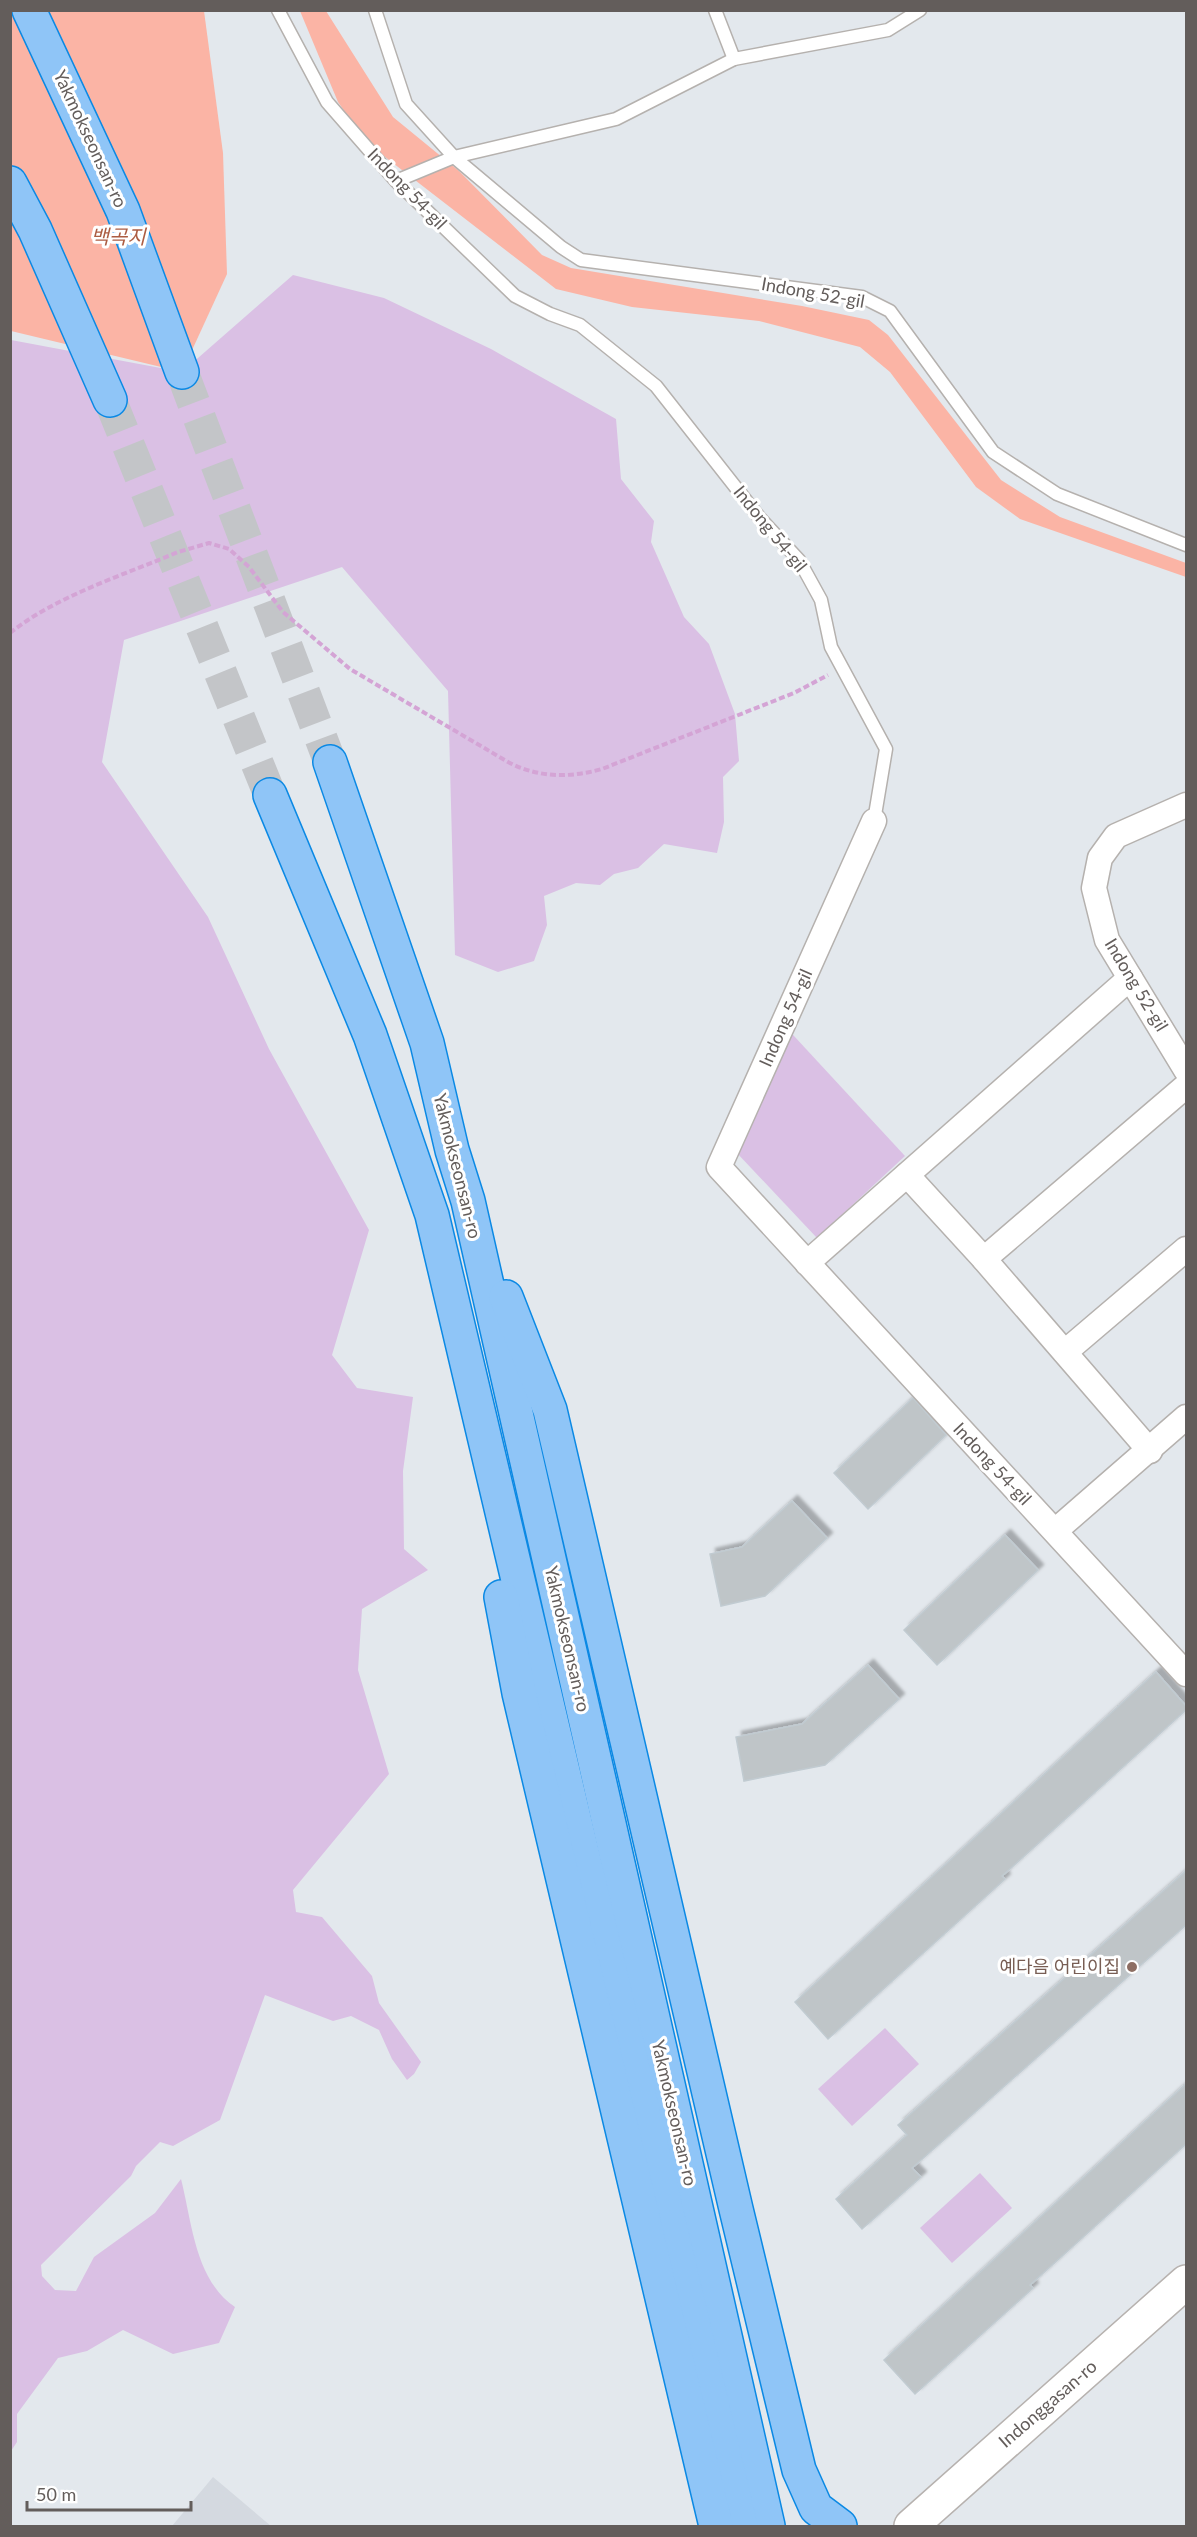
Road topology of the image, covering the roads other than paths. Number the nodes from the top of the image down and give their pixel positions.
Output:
1 (29, 10) edge
2 (278, 10) edge
3 (375, 10) edge
4 (715, 10) edge
5 (920, 10) edge
6 (734, 59) junction
7 (454, 157) junction
8 (396, 181) junction
9 (10, 183) edge
10 (182, 372) tunnel mouth
11 (110, 400) tunnel mouth
12 (1186, 545) edge
13 (330, 762) tunnel mouth
14 (270, 795) tunnel mouth
15 (1186, 805) edge
16 (874, 820) joint
17 (1130, 978) junction
18 (1186, 1070) edge
19 (1186, 1086) edge
20 (907, 1175) junction
21 (468, 1201) junction
22 (432, 1215) junction
23 (1186, 1249) edge
24 (984, 1259) junction
25 (807, 1263) junction
26 (1065, 1352) junction
27 (1186, 1418) edge
28 (1150, 1451) junction
29 (1055, 1532) junction
30 (1186, 1674) edge
31 (1186, 2282) edge
32 (799, 2470) junction
33 (716, 2526) edge
34 (741, 2526) edge
35 (768, 2526) edge
36 (809, 2526) edge
37 (840, 2526) edge
38 (911, 2526) edge

1 - 10 highway, Yakmokseonsan-ro
2 - 8 lane, Indong 54-gil
3 - 7 lane, Indong 52-gil
4 - 6 lane
5 - 6 lane
6 - 7 lane
7 - 8 lane
7 - 12 lane, Indong 52-gil
8 - 16 lane, Indong 54-gil
9 - 11 highway
13 - 21 highway, Yakmokseonsan-ro
14 - 22 highway, Yakmokseonsan-ro
15 - 17 street, Indong 52-gil
16 - 25 street, Indong 54-gil
17 - 18 street, Indong 52-gil
17 - 20 street
19 - 24 street
20 - 24 street
20 - 25 street
21 - 32 highway
21 - 35 highway, Yakmokseonsan-ro
22 - 33 highway
22 - 34 highway, Yakmokseonsan-ro
23 - 26 street
24 - 26 street
25 - 29 street, Indong 54-gil
26 - 28 street
27 - 28 street
28 - 29 street
29 - 30 street, Indong 54-gil
31 - 38 main road, Indonggasan-ro
32 - 36 highway
32 - 37 highway

